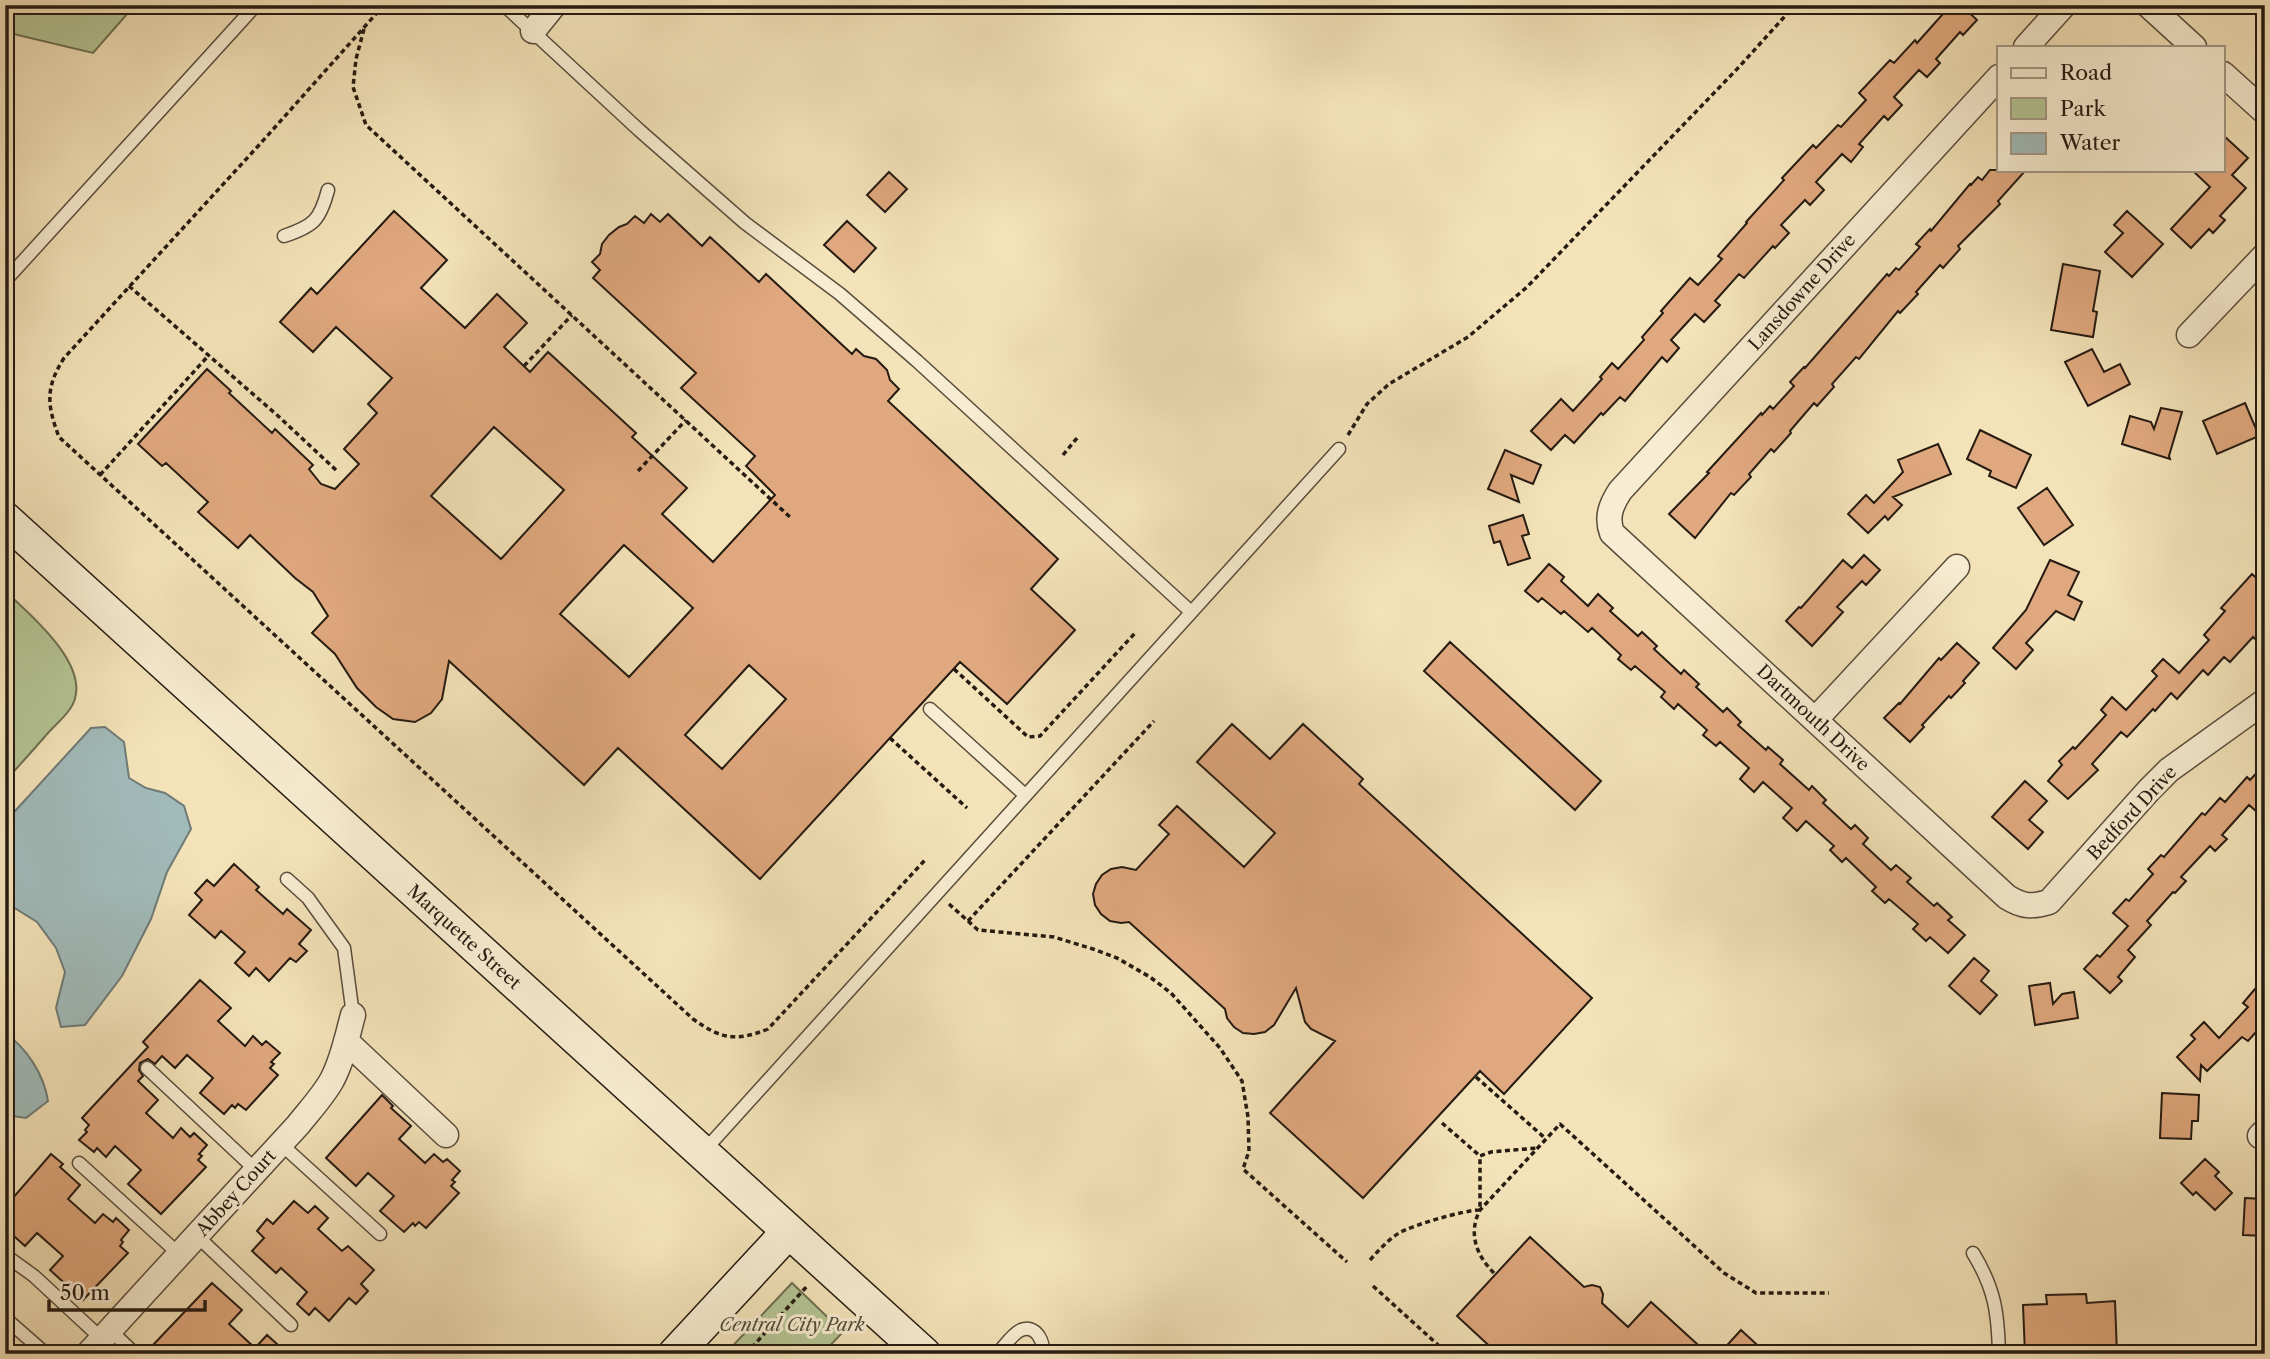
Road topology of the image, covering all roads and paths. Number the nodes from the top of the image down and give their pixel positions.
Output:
1 (256, 5) edge
2 (384, 5) edge
3 (504, 5) edge
4 (554, 5) edge
5 (1795, 5) edge
6 (2064, 5) edge
7 (2148, 5) edge
8 (365, 27) junction
9 (533, 32) junction
10 (2027, 46) edge
11 (2193, 46) edge
12 (2224, 75) edge
13 (1997, 79) edge
14 (2265, 113) edge
15 (328, 190) dead end
16 (284, 236) dead end
17 (2265, 255) edge
18 (5, 281) edge
19 (129, 286) junction
20 (572, 315) junction
21 (2189, 335) dead end
22 (209, 355) junction
23 (524, 366) dead end
24 (686, 420) junction
25 (1077, 438) dead end
26 (1339, 449) joint
27 (1063, 455) dead end
28 (336, 470) dead end
29 (638, 471) dead end
30 (100, 475) junction
31 (1610, 510) joint
32 (791, 518) dead end
33 (5, 519) edge
34 (1957, 567) dead end
35 (1190, 611) junction
36 (1136, 632) dead end
37 (954, 669) dead end
38 (2265, 701) edge
39 (930, 709) dead end
40 (1815, 720) junction
41 (1154, 721) dead end
42 (890, 738) dead end
43 (1025, 794) junction
44 (967, 808) dead end
45 (926, 859) dead end
46 (287, 879) dead end
47 (948, 903) dead end
48 (2038, 905) joint
49 (968, 921) junction
50 (353, 1015) joint
51 (346, 1041) junction
52 (147, 1068) dead end
53 (1476, 1077) dead end
54 (1443, 1123) dead end
55 (446, 1135) dead end
56 (1546, 1139) junction
57 (281, 1144) junction
58 (1539, 1148) junction
59 (701, 1154) junction
60 (1480, 1157) junction
61 (79, 1163) dead end
62 (256, 1170) junction
63 (1480, 1210) junction
64 (788, 1232) junction
65 (380, 1234) dead end
66 (197, 1236) junction
67 (1973, 1253) dead end
68 (5, 1255) edge
69 (180, 1255) junction
70 (1370, 1260) dead end
71 (1347, 1262) dead end
72 (826, 1265) junction
73 (1494, 1273) dead end
74 (1373, 1286) dead end
75 (1829, 1293) dead end
76 (5, 1318) edge
77 (291, 1325) dead end
78 (100, 1341) edge
79 (46, 1354) edge
80 (135, 1354) edge
81 (675, 1354) edge
82 (746, 1354) edge
83 (924, 1354) edge
84 (997, 1354) edge
85 (1042, 1354) edge
86 (1448, 1354) edge
87 (1999, 1354) edge

1 - 18 lane
2 - 8 path
3 - 9 lane
4 - 9 street
5 - 26 path
6 - 10 street
7 - 11 street
8 - 19 path
8 - 20 path
9 - 35 lane
12 - 14 street
13 - 31 street, Lansdowne Drive
15 - 16 lane
17 - 21 street
19 - 22 path
19 - 30 path
20 - 23 path
20 - 24 path
22 - 28 path
22 - 30 path
24 - 29 path
24 - 32 path
25 - 27 path
26 - 35 lane
30 - 45 path
31 - 40 street, Dartmouth Drive
33 - 59 street, Marquette Street
34 - 40 street
35 - 43 lane
36 - 37 path
38 - 48 street, Bedford Drive
39 - 43 lane
40 - 48 street, Dartmouth Drive
41 - 49 path
42 - 44 path
43 - 59 lane
46 - 50 lane
47 - 49 path
49 - 71 path
50 - 51 street, Abbey Court
51 - 55 street
51 - 57 street, Abbey Court
52 - 62 lane
53 - 56 path
54 - 60 path
56 - 58 path
56 - 75 path
57 - 62 street, Abbey Court
57 - 65 lane
58 - 60 path
58 - 63 path
59 - 64 street, Marquette Street
60 - 63 path
61 - 69 lane
62 - 66 street, Abbey Court
63 - 70 path
63 - 73 path
64 - 72 street, Marquette Street
64 - 81 street
66 - 69 street, Abbey Court
66 - 77 lane
67 - 87 lane
68 - 78 lane
69 - 78 street, Abbey Court
72 - 82 path
72 - 83 street, Marquette Street
74 - 86 path
76 - 79 lane
78 - 80 lane
84 - 85 lane

